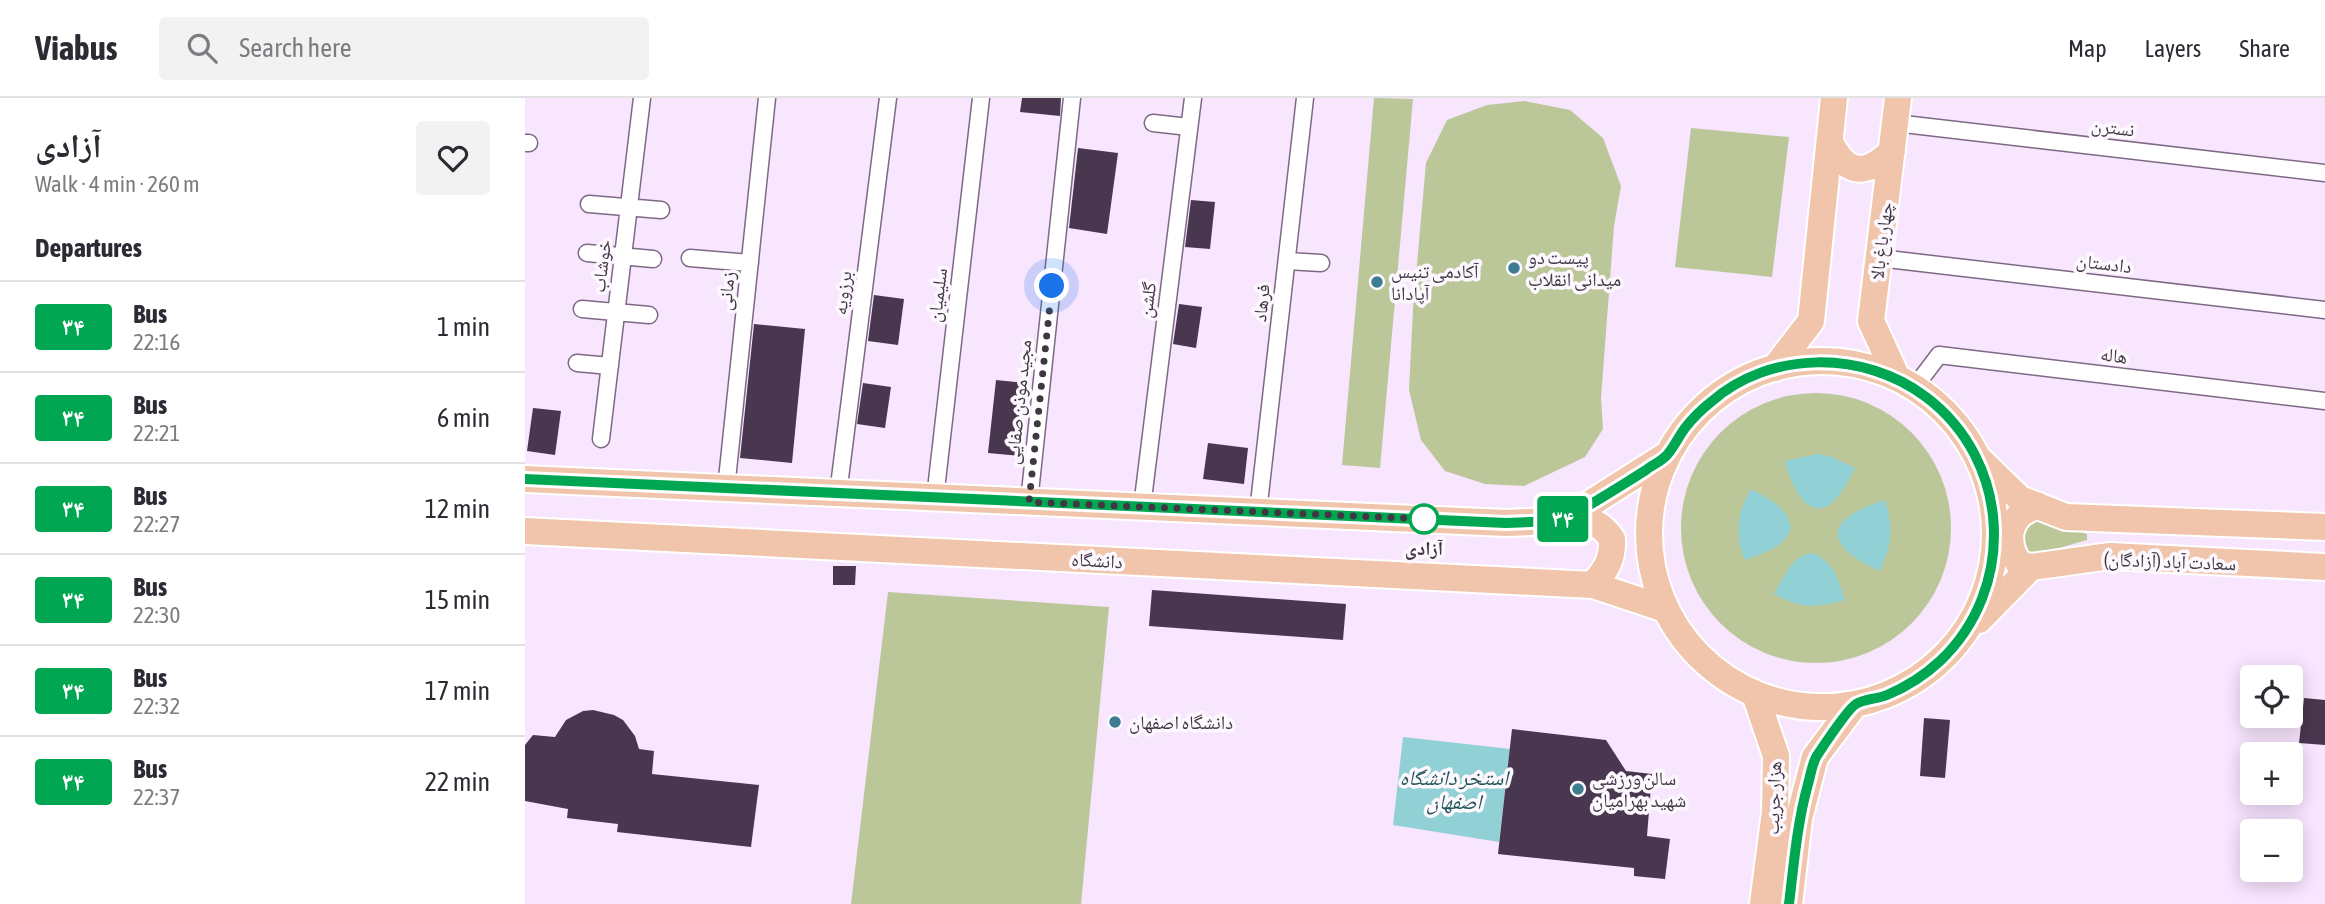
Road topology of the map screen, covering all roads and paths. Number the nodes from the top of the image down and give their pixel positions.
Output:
1 (642, 98) edge
2 (767, 98) edge
3 (888, 98) edge
4 (981, 98) edge
5 (1072, 98) edge
6 (1193, 98) edge
7 (1305, 98) edge
8 (1834, 98) edge
9 (1897, 110) edge
10 (1153, 123) dead end
11 (1189, 127) junction
12 (1829, 142) junction
13 (1892, 150) junction
14 (2325, 173) edge
15 (589, 204) dead end
16 (629, 207) junction
17 (661, 210) dead end
18 (587, 253) dead end
19 (623, 256) junction
20 (690, 258) dead end
21 (1879, 258) junction
22 (653, 260) dead end
23 (1287, 261) junction
24 (750, 263) junction
25 (1321, 263) dead end
26 (582, 309) dead end
27 (2325, 310) edge
28 (616, 312) junction
29 (649, 315) dead end
30 (577, 363) dead end
31 (610, 366) junction
32 (1775, 368) junction
33 (1905, 383) junction
34 (2325, 401) edge
35 (601, 439) dead end
36 (1667, 455) junction
37 (1978, 458) junction
38 (525, 480) edge
39 (726, 489) junction
40 (838, 494) junction
41 (935, 498) junction
42 (1029, 502) junction
43 (2037, 505) junction
44 (1142, 507) junction
45 (1258, 512) junction
46 (1569, 517) junction
47 (2325, 527) edge
48 (525, 531) edge
49 (2031, 567) junction
50 (2325, 567) edge
51 (1593, 585) junction
52 (1665, 609) junction
53 (1961, 638) junction
54 (1755, 694) junction
55 (1855, 704) junction
56 (1763, 904) edge
57 (1789, 904) edge

1 - 16 street, خوشاب
2 - 24 street, زمانی
3 - 40 street, برزویه
4 - 41 street, سلیمیان
5 - 42 street, مجید موذن صفایی
6 - 11 street, گلشن
7 - 23 street, فرهاد
8 - 12 main road
9 - 13 main road, چهار باغ بالا
9 - 14 street, نسترن
10 - 11 street
11 - 44 street, گلشن
12 - 13 main road
12 - 32 main road
13 - 21 main road, چهار باغ بالا
15 - 16 street
16 - 17 street
16 - 19 street, خوشاب
18 - 19 street
19 - 22 street
19 - 28 street, خوشاب
20 - 24 street
21 - 27 street, دادستان
21 - 33 main road, چهار باغ بالا
23 - 25 street
23 - 45 street, فرهاد
24 - 39 street, زمانی
26 - 28 street
28 - 29 street
28 - 31 street, خوشاب
30 - 31 street
31 - 35 street, خوشاب
32 - 33 main road
32 - 36 main road
33 - 34 street, هاله
33 - 37 main road
36 - 46 main road
36 - 52 main road
37 - 43 main road, سعادت آباد (آزادگان)
37 - 53 main road
38 - 39 main road
39 - 40 main road
40 - 41 main road
41 - 42 main road
42 - 44 main road
43 - 47 main road, سعادت آباد (آزادگان)
43 - 49 main road
44 - 45 main road
45 - 46 main road
46 - 51 main road
48 - 51 main road, دانشگاه
49 - 50 main road, سعادت آباد (آزادگان)
49 - 53 main road
51 - 52 main road, دانشگاه
52 - 54 main road
53 - 55 main road
54 - 55 main road
54 - 56 main road, هزار جریب
55 - 57 main road

